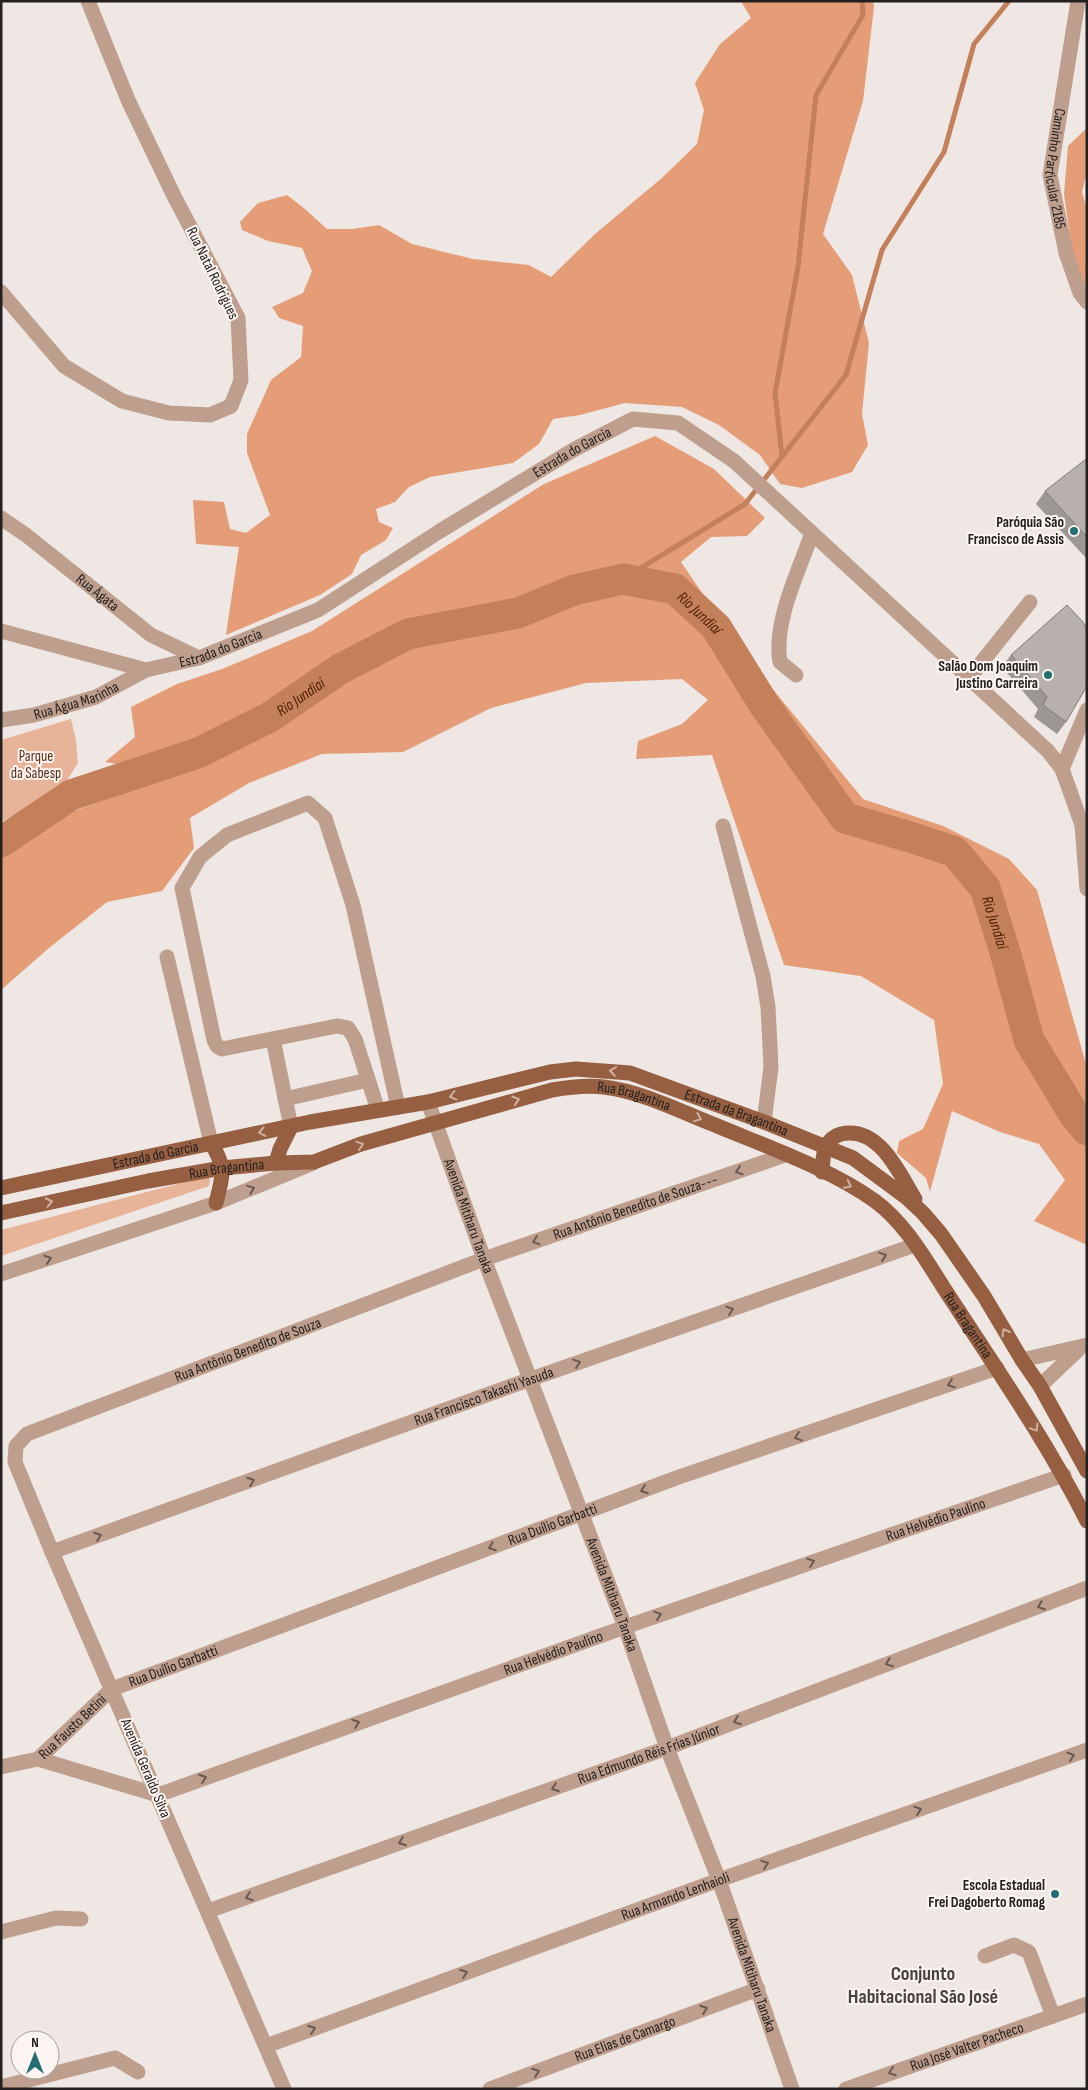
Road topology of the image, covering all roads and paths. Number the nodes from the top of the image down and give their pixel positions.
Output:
1 (88, 1) edge
2 (1078, 1) edge
3 (1, 292) edge
4 (1087, 302) edge
5 (1, 518) edge
6 (812, 533) junction
7 (1030, 602) dead end
8 (1, 631) edge
9 (199, 658) junction
10 (146, 670) junction
11 (796, 675) dead end
12 (969, 678) junction
13 (1087, 710) edge
14 (1, 720) edge
15 (1062, 769) junction
16 (722, 826) dead end
17 (1087, 889) edge
18 (167, 958) dead end
19 (273, 1039) junction
20 (368, 1080) junction
21 (285, 1099) junction
22 (428, 1102) junction
23 (398, 1107) junction
24 (378, 1110) junction
25 (310, 1122) joint
26 (436, 1122) junction
27 (764, 1122) junction
28 (291, 1127) junction
29 (740, 1136) junction
30 (210, 1143) junction
31 (824, 1146) junction
32 (785, 1154) junction
33 (276, 1162) junction
34 (314, 1162) junction
35 (222, 1168) junction
36 (822, 1172) junction
37 (1, 1188) edge
38 (216, 1203) junction
39 (1, 1213) edge
40 (924, 1213) junction
41 (915, 1245) junction
42 (484, 1259) junction
43 (1, 1274) edge
44 (1083, 1347) edge
45 (1022, 1360) junction
46 (997, 1368) junction
47 (531, 1379) junction
48 (1040, 1386) junction
49 (16, 1446) joint
50 (1087, 1471) edge
51 (1064, 1475) junction
52 (581, 1513) junction
53 (1087, 1521) edge
54 (52, 1552) junction
55 (1087, 1588) edge
56 (624, 1627) junction
57 (112, 1689) junction
58 (667, 1748) junction
59 (1087, 1750) edge
60 (38, 1759) junction
61 (1, 1766) edge
62 (158, 1795) junction
63 (719, 1880) junction
64 (208, 1911) junction
65 (81, 1919) dead end
66 (1, 1932) edge
67 (985, 1956) dead end
68 (758, 1989) junction
69 (1087, 2004) edge
70 (1053, 2016) junction
71 (266, 2046) junction
72 (138, 2072) dead end
73 (1, 2087) edge
74 (284, 2089) edge
75 (490, 2089) edge
76 (792, 2089) edge
77 (846, 2089) edge

1 - 3 street, Rua Natal Rodrigues
2 - 4 street, Caminho Particular 2185
5 - 9 street, Rua Ágata
6 - 9 street, Estrada do Garcia
6 - 11 street
6 - 12 street, Estrada do Garcia
7 - 12 street
8 - 10 street, Estrada do Garcia
9 - 10 street, Estrada do Garcia
10 - 14 street, Rua Água Marinha
12 - 15 street, Estrada do Garcia
13 - 15 street
15 - 17 street, Estrada do Garcia
16 - 27 street
18 - 30 street
19 - 20 street
19 - 21 street
19 - 23 street
20 - 21 street
20 - 24 street
21 - 28 street
22 - 23 main road, Estrada da Bragantina
22 - 26 street, Avenida Mitiharu Tanaka
27 -> 22 main road, Estrada da Bragantina
23 - 24 main road, Estrada da Bragantina
24 - 25 main road, Estrada da Bragantina
25 - 28 main road, Estrada do Garcia
26 -> 29 main road, Rua Bragantina
34 -> 26 main road, Rua Bragantina
26 - 42 street, Avenida Mitiharu Tanaka
27 - 29 main road
27 - 31 main road, Estrada da Bragantina
28 -> 30 main road, Estrada do Garcia
28 - 33 main road
29 - 32 main road, Rua Bragantina
30 - 35 main road
30 - 37 main road, Estrada do Garcia
31 - 36 main road
31 - 40 main road, Estrada da Bragantina
31 - 40 main road
32 - 36 main road, Rua Bragantina
32 -> 42 street, Rua Antônio Benedito de Souza---
33 - 34 main road, Rua Bragantina
33 - 35 main road, Rua Bragantina
38 -> 34 street
35 - 38 main road
39 -> 35 main road, Rua Bragantina
36 -> 41 main road, Rua Bragantina
43 -> 38 street
45 -> 40 main road, Estrada da Bragantina
41 - 46 main road, Rua Bragantina
47 -> 41 street, Rua Francisco Takashi Yasuda
42 - 47 street, Avenida Mitiharu Tanaka
42 - 49 street, Rua Antônio Benedito de Souza
44 - 45 street
44 - 48 street
45 - 48 main road, Estrada da Bragantina
46 -> 51 main road, Rua Bragantina
46 -> 52 street, Rua Duílio Garbatti
47 - 52 street, Avenida Mitiharu Tanaka
54 -> 47 street, Rua Francisco Takashi Yasuda
48 - 50 main road
49 - 54 street, Avenida Geraldo Silva
51 - 53 main road, Rua Bragantina
56 -> 51 street, Rua Helvédio Paulino
52 - 56 street, Avenida Mitiharu Tanaka
52 -> 57 street, Rua Duílio Garbatti
54 - 57 street, Avenida Geraldo Silva
55 -> 58 street, Rua Edmundo Réis Frias Júnior
56 - 58 street, Avenida Mitiharu Tanaka
62 -> 56 street, Rua Helvédio Paulino
57 - 60 street, Rua Fausto Betini
57 - 62 street, Avenida Geraldo Silva
58 - 63 street, Avenida Mitiharu Tanaka
58 -> 64 street, Rua Edmundo Réis Frias Júnior
63 -> 59 street, Rua Armando Lenhaioli
60 - 61 street, Rua Fausto Betini
60 - 62 street
62 - 64 street, Avenida Geraldo Silva
63 - 68 street, Avenida Mitiharu Tanaka
71 -> 63 street, Rua Armando Lenhaioli
64 - 71 street, Avenida Geraldo Silva
65 - 66 street
67 - 70 street
75 -> 68 street, Rua Elias de Camargo
68 - 76 street, Avenida Mitiharu Tanaka
69 - 70 street, Rua José Valter Pacheco
70 -> 77 street, Rua José Valter Pacheco
71 - 74 street, Avenida Geraldo Silva
72 - 73 street

